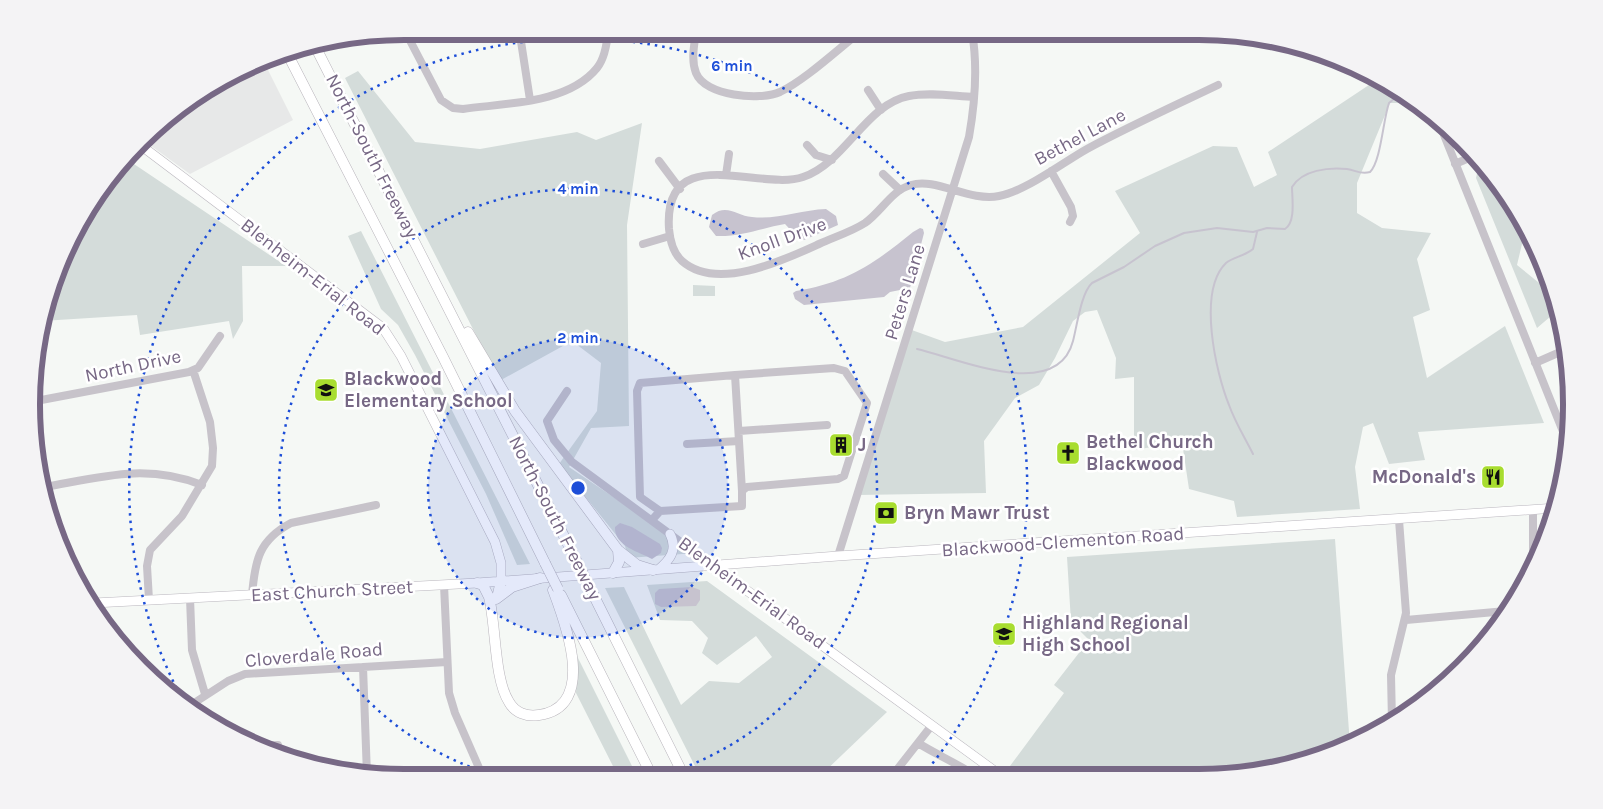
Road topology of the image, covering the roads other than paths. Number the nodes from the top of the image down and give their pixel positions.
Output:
1 (410, 40) edge
2 (521, 40) edge
3 (606, 40) edge
4 (695, 40) edge
5 (849, 40) edge
6 (973, 40) edge
7 (318, 50) edge
8 (290, 58) edge
9 (1218, 85) dead end
10 (868, 90) dead end
11 (974, 97) junction
12 (530, 100) junction
13 (881, 110) junction
14 (1444, 135) edge
15 (807, 145) dead end
16 (145, 149) edge
17 (729, 154) dead end
18 (1468, 159) edge
19 (832, 160) junction
20 (659, 161) dead end
21 (1456, 164) junction
22 (1051, 171) junction
23 (884, 174) dead end
24 (726, 175) junction
25 (680, 189) junction
26 (900, 190) junction
27 (953, 192) junction
28 (1070, 222) dead end
29 (670, 236) junction
30 (643, 244) dead end
31 (418, 246) junction
32 (220, 336) dead end
33 (1559, 352) edge
34 (1535, 363) junction
35 (193, 370) junction
36 (735, 375) junction
37 (567, 391) dead end
38 (40, 400) edge
39 (863, 421) junction
40 (827, 425) dead end
41 (879, 427) junction
42 (1562, 429) edge
43 (739, 431) junction
44 (739, 441) junction
45 (687, 444) dead end
46 (202, 485) junction
47 (49, 487) edge
48 (742, 491) junction
49 (640, 497) junction
50 (376, 505) dead end
51 (633, 507) junction
52 (1548, 509) edge
53 (1533, 510) junction
54 (660, 511) junction
55 (652, 520) junction
56 (1399, 520) junction
57 (670, 534) junction
58 (1533, 548) edge
59 (618, 550) junction
60 (838, 556) junction
61 (712, 565) junction
62 (655, 570) junction
63 (613, 573) junction
64 (569, 576) joint
65 (540, 578) junction
66 (501, 581) junction
67 (477, 583) junction
68 (444, 585) junction
69 (556, 589) junction
70 (252, 595) junction
71 (190, 598) junction
72 (496, 599) junction
73 (149, 600) junction
74 (98, 603) edge
75 (1499, 612) edge
76 (492, 613) junction
77 (1406, 620) junction
78 (447, 662) junction
79 (363, 667) junction
80 (205, 694) junction
81 (194, 702) edge
82 (1393, 713) edge
83 (932, 725) junction
84 (918, 743) junction
85 (367, 767) edge
86 (480, 769) edge
87 (648, 769) edge
88 (680, 769) edge
89 (898, 769) edge
90 (966, 769) edge
91 (992, 769) edge

1 - 12 street
2 - 12 street
3 - 12 street
4 - 5 street
6 - 11 street, Peters Lane
7 - 31 highway, North-South Freeway
8 - 69 highway, North-South Freeway, bridge
9 - 22 street, Bethel Lane
10 - 13 street
11 - 13 street
11 - 27 street, Peters Lane
13 - 19 street
14 - 21 street
15 - 19 street
16 - 66 main road, Blenheim-Erial Road
17 - 24 street
18 - 21 street
19 - 24 street
20 - 25 street
21 - 34 street
22 - 27 street, Bethel Lane
22 - 28 street
23 - 26 street
24 - 25 street
25 - 29 street, Knoll Drive
26 - 27 street, Knoll Drive
26 - 29 street, Knoll Drive
27 - 41 street, Peters Lane
29 - 30 street
31 - 59 highway
31 - 88 highway, North-South Freeway, bridge
32 - 35 street, North Drive
33 - 34 street
34 - 42 street
35 - 38 street, North Drive
35 - 46 street
36 - 39 street
36 - 43 street
36 - 49 street
37 - 51 street, Blenheim-Erial Road
39 - 41 street
39 - 48 street
40 - 43 street
41 - 60 street, Peters Lane
43 - 44 street
44 - 45 street
44 - 48 street
46 - 47 street
46 - 73 street
48 - 54 street
49 - 51 street
49 - 54 street
50 - 70 street
51 - 55 street, Blenheim-Erial Road
52 - 53 main road, Blackwood-Clementon Road
53 - 56 main road, Blackwood-Clementon Road
53 - 58 street
54 - 55 street
55 - 57 street, Blenheim-Erial Road
56 - 60 main road, Blackwood-Clementon Road
56 - 77 street
57 - 61 street, Blenheim-Erial Road
57 - 62 main road
59 - 62 highway
59 - 63 highway
60 - 61 main road, Blackwood-Clementon Road
61 - 62 main road, Blackwood-Clementon Road
61 - 83 main road, Blenheim-Erial Road
62 - 63 main road, Blackwood-Clementon Road
63 - 64 main road, Blackwood-Clementon Road
64 - 65 main road, East Church Street
65 - 66 main road, East Church Street
65 - 72 highway
66 - 67 main road, East Church Street
66 - 72 highway
67 - 68 main road, East Church Street
67 - 76 highway
68 - 70 main road, East Church Street
68 - 78 street
69 - 76 highway
69 - 87 highway, North-South Freeway
70 - 71 main road, East Church Street
71 - 73 main road, East Church Street
71 - 80 street
72 - 76 highway
73 - 74 main road, East Church Street
75 - 77 street
77 - 82 street
78 - 79 street, Cloverdale Road
78 - 86 street
79 - 80 street, Cloverdale Road
79 - 85 street
80 - 81 street, Cloverdale Road
83 - 84 street
83 - 91 main road, Blenheim-Erial Road
84 - 89 street
84 - 90 street

